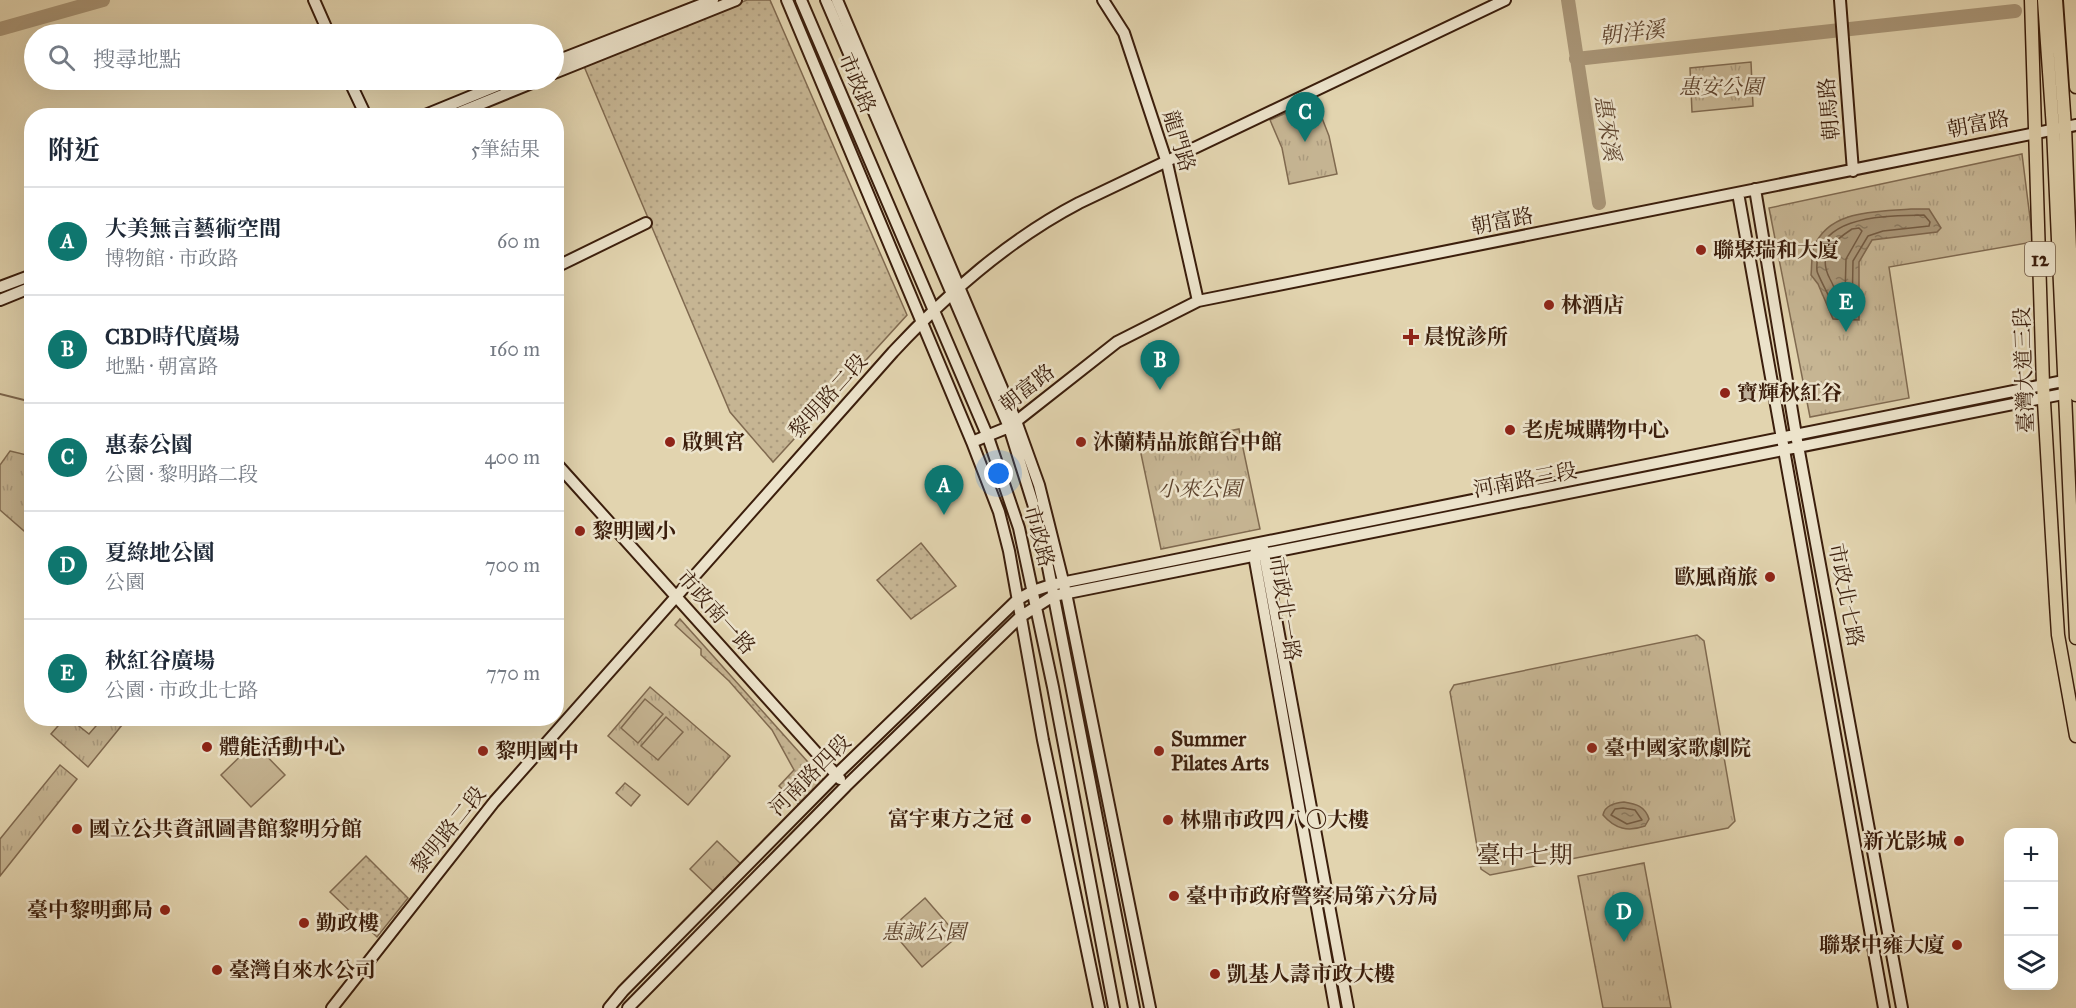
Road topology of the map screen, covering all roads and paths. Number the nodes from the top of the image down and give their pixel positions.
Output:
1 (314, 0) edge
2 (713, 0) edge
3 (736, 0) edge
4 (787, 0) edge
5 (801, 0) edge
6 (826, 0) edge
7 (837, 0) edge
8 (1103, 0) edge
9 (1505, 0) edge
10 (1840, 0) edge
11 (2031, 0) edge
12 (2044, 0) edge
13 (2056, 0) edge
14 (2070, 0) edge
15 (325, 24) edge
16 (2075, 40) edge
17 (564, 58) edge
18 (564, 70) edge
19 (2076, 87) edge
20 (354, 90) edge
21 (487, 90) edge
22 (515, 90) edge
23 (362, 108) edge
24 (443, 108) edge
25 (471, 108) edge
26 (2065, 127) edge
27 (2037, 132) junction
28 (1167, 163) junction
29 (1853, 171) junction
30 (1755, 189) junction
31 (1738, 193) junction
32 (646, 223) dead end
33 (564, 263) edge
34 (24, 278) edge
35 (0, 287) edge
36 (24, 290) edge
37 (954, 291) junction
38 (0, 300) edge
39 (1198, 301) junction
40 (933, 312) junction
41 (922, 321) junction
42 (2076, 378) edge
43 (2062, 381) junction
44 (2043, 385) junction
45 (2073, 393) edge
46 (2044, 398) junction
47 (1012, 424) junction
48 (988, 437) junction
49 (1797, 440) junction
50 (972, 442) junction
51 (1782, 443) junction
52 (564, 472) edge
53 (1260, 543) junction
54 (1266, 553) junction
55 (1254, 555) junction
56 (1065, 588) junction
57 (1052, 590) junction
58 (1033, 591) junction
59 (676, 597) junction
60 (1017, 600) junction
61 (1036, 605) junction
62 (1020, 617) junction
63 (2076, 638) edge
64 (564, 723) edge
65 (561, 726) edge
66 (2076, 736) edge
67 (836, 775) junction
68 (846, 786) junction
69 (332, 1008) edge
70 (609, 1008) edge
71 (628, 1008) edge
72 (1099, 1008) edge
73 (1114, 1008) edge
74 (1134, 1008) edge
75 (1150, 1008) edge
76 (1335, 1008) edge
77 (1348, 1008) edge
78 (1884, 1008) edge
79 (1902, 1008) edge

1 - 15 street
2 - 17 street
3 - 18 street
4 - 41 street, 市政路
5 - 40 street, 市政路
6 - 37 street, 市政路
7 - 37 street, 市政路
8 - 28 street, 龍門路
9 - 28 street, 黎明路二段
10 - 29 street, 朝馬路
11 - 27 main road, 臺灣大道三段 / 12
12 - 26 main road, 臺灣大道三段 / 12
13 - 26 main road, 臺灣大道三段 / 12
14 - 16 main road
16 - 19 main road
20 - 23 street
21 - 24 street
22 - 25 street
26 - 27 street, 朝富路
26 - 42 main road, 臺灣大道三段 / 12
26 - 43 main road, 臺灣大道三段 / 12
27 - 29 street, 朝富路
27 - 44 main road, 臺灣大道三段 / 12
28 - 37 street, 黎明路二段
28 - 39 street, 龍門路
29 - 30 street, 朝富路
30 - 31 street, 朝富路
30 - 49 street, 市政北七路
31 - 39 street, 朝富路
31 - 51 street, 市政北七路
32 - 33 street
34 - 35 street
36 - 38 street
37 - 40 street, 黎明路二段
37 - 47 street, 市政路
39 - 47 street, 朝富路
40 - 41 street, 黎明路二段
40 - 48 street, 市政路
41 - 50 street, 市政路
41 - 59 street, 黎明路二段
42 - 43 street, 河南路三段
42 - 45 main road, 臺灣大道三段 / 12
43 - 44 street, 河南路三段
43 - 45 main road, 臺灣大道三段 / 12
44 - 46 main road, 臺灣大道三段 / 12
44 - 49 street, 河南路三段
45 - 46 street, 河南路三段
45 - 63 main road, 臺灣大道三段 / 12
46 - 49 street, 河南路三段
46 - 66 main road, 臺灣大道三段 / 12
47 - 48 street, 朝富路
47 - 56 street, 市政路
47 - 57 street, 市政路
48 - 50 street, 朝富路
48 - 58 street, 市政路
49 - 51 street, 河南路三段
49 - 79 street, 市政北七路
50 - 60 street, 市政路
51 - 53 street, 河南路三段
51 - 54 street, 河南路三段
51 - 78 street, 市政北七路
52 - 59 street, 市政南一路
53 - 54 street, 市政北一路
53 - 55 street, 市政北一路
53 - 56 street, 河南路三段
54 - 55 street, 河南路三段
54 - 77 street, 市政北一路
55 - 56 street, 河南路三段
55 - 76 street, 市政北一路
56 - 57 street, 河南路三段
56 - 75 street, 市政路
57 - 58 street, 河南路四段
57 - 61 street, 河南路三段
57 - 74 street, 市政路
58 - 60 street, 河南路四段
58 - 61 street, 市政路
59 - 64 street, 黎明路二段
59 - 67 street, 市政南一路
60 - 62 street, 市政路
60 - 67 street, 河南路四段
61 - 62 street, 河南路三段
61 - 73 street, 市政路
62 - 68 street, 河南路四段
62 - 72 street, 市政路
65 - 69 street, 黎明路二段
67 - 68 street, 市政南一路
67 - 70 street, 河南路四段
68 - 71 street, 河南路四段

